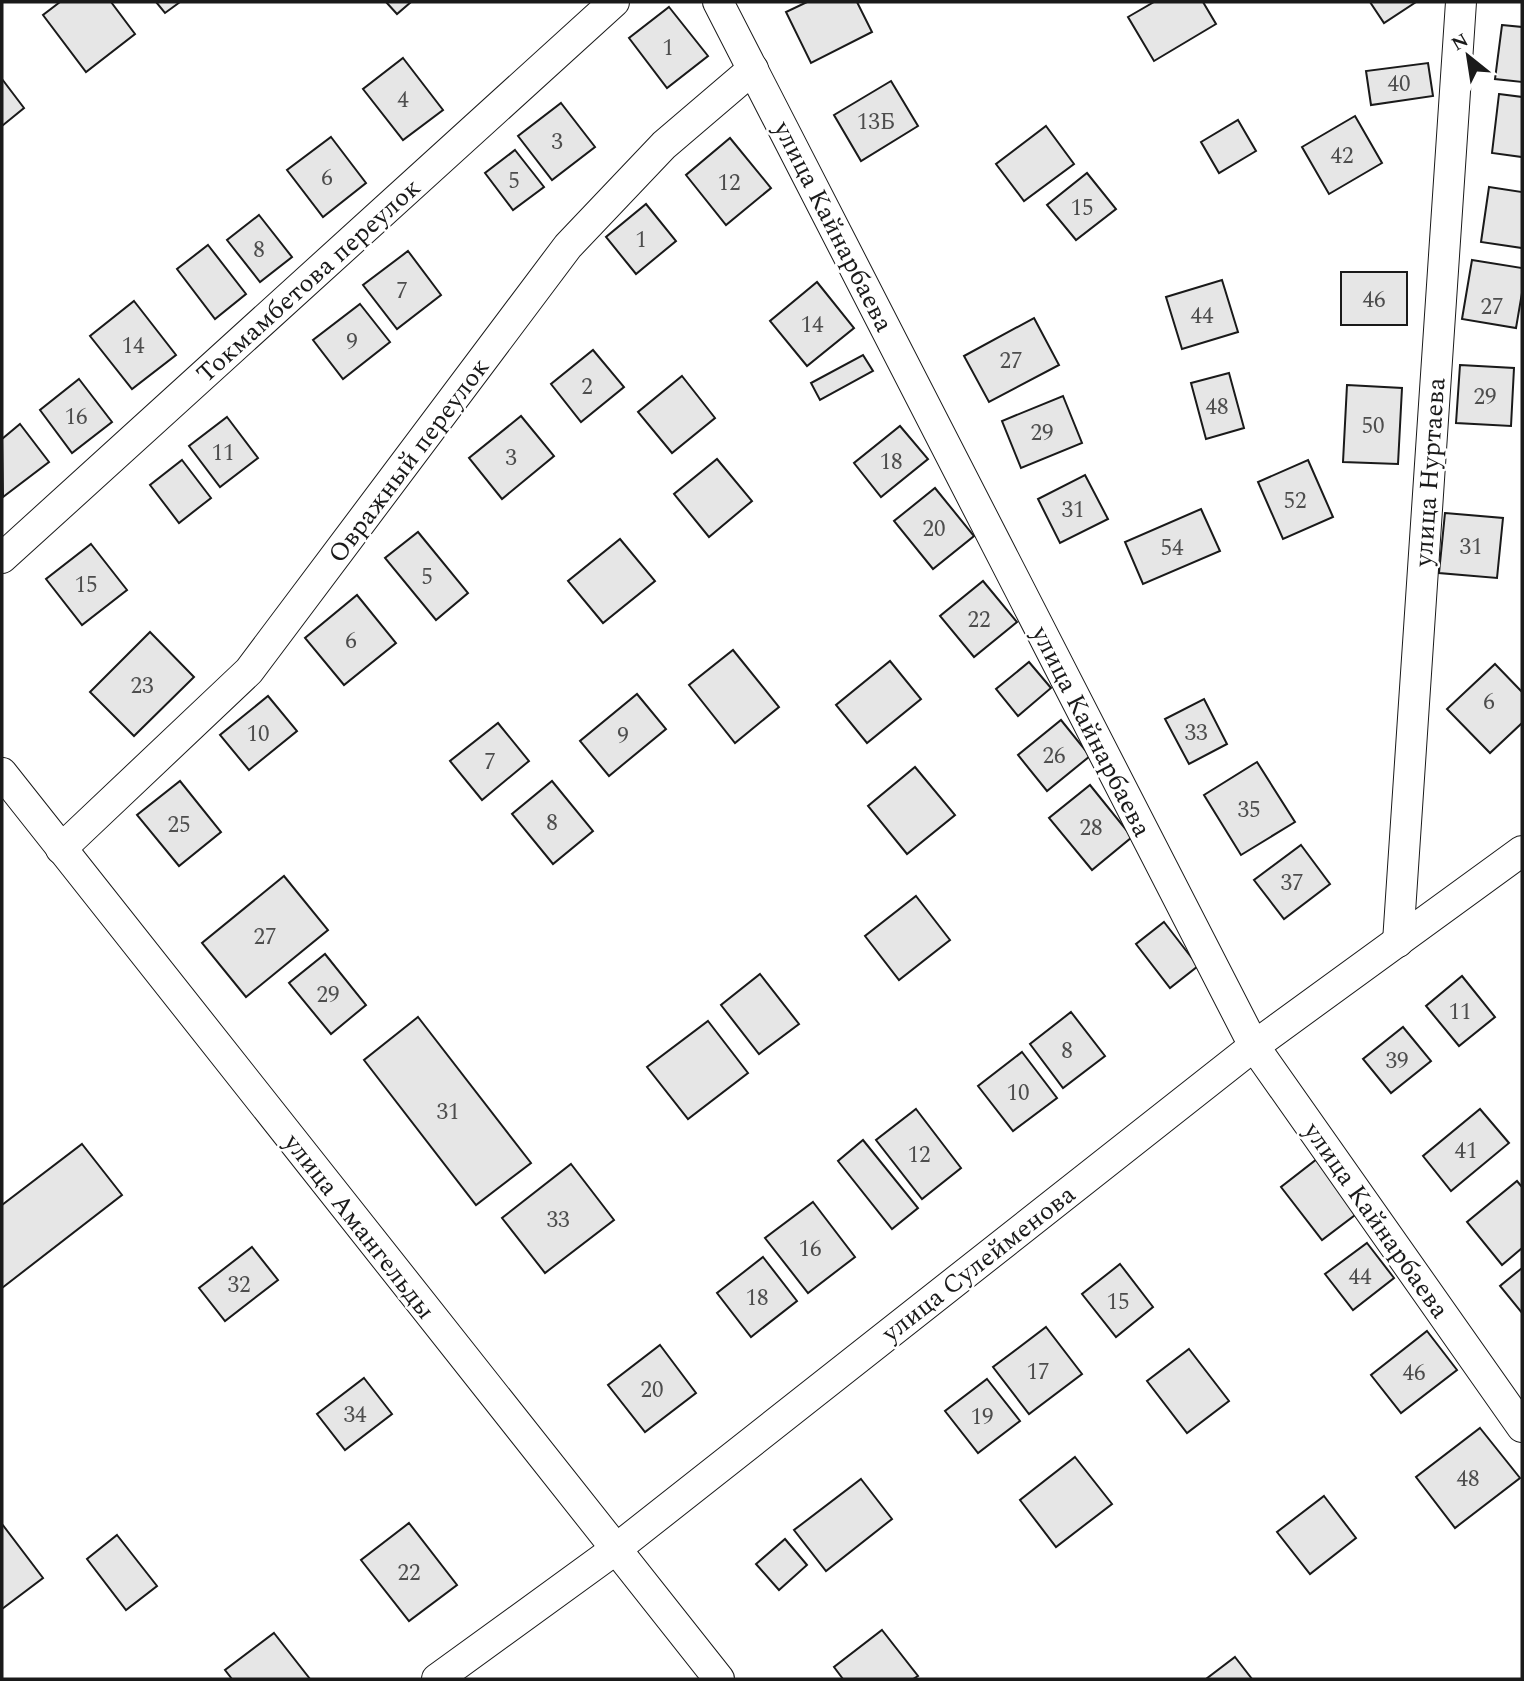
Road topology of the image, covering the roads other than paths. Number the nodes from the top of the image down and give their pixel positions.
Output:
1 (614, 2) edge
2 (718, 2) edge
3 (1461, 2) edge
4 (753, 69) junction
5 (2, 558) edge
6 (2, 773) edge
7 (61, 849) junction
8 (1522, 851) edge
9 (1398, 942) junction
10 (1254, 1046) junction
11 (1522, 1427) edge
12 (616, 1549) junction
13 (437, 1679) edge
14 (719, 1679) edge

1 - 5 street, Токмамбетова переулок
2 - 4 street, улица Кайнарбаева
3 - 9 street, улица Нуртаева
4 - 7 street, Овражный переулок
4 - 10 street, улица Кайнарбаева
6 - 7 street, улица Амангельды
7 - 12 street, улица Амангельды
8 - 9 street, улица Сулейменова
9 - 10 street, улица Сулейменова
10 - 11 street, улица Кайнарбаева
10 - 12 street, улица Сулейменова
12 - 13 street, улица Сулейменова
12 - 14 street, улица Амангельды

